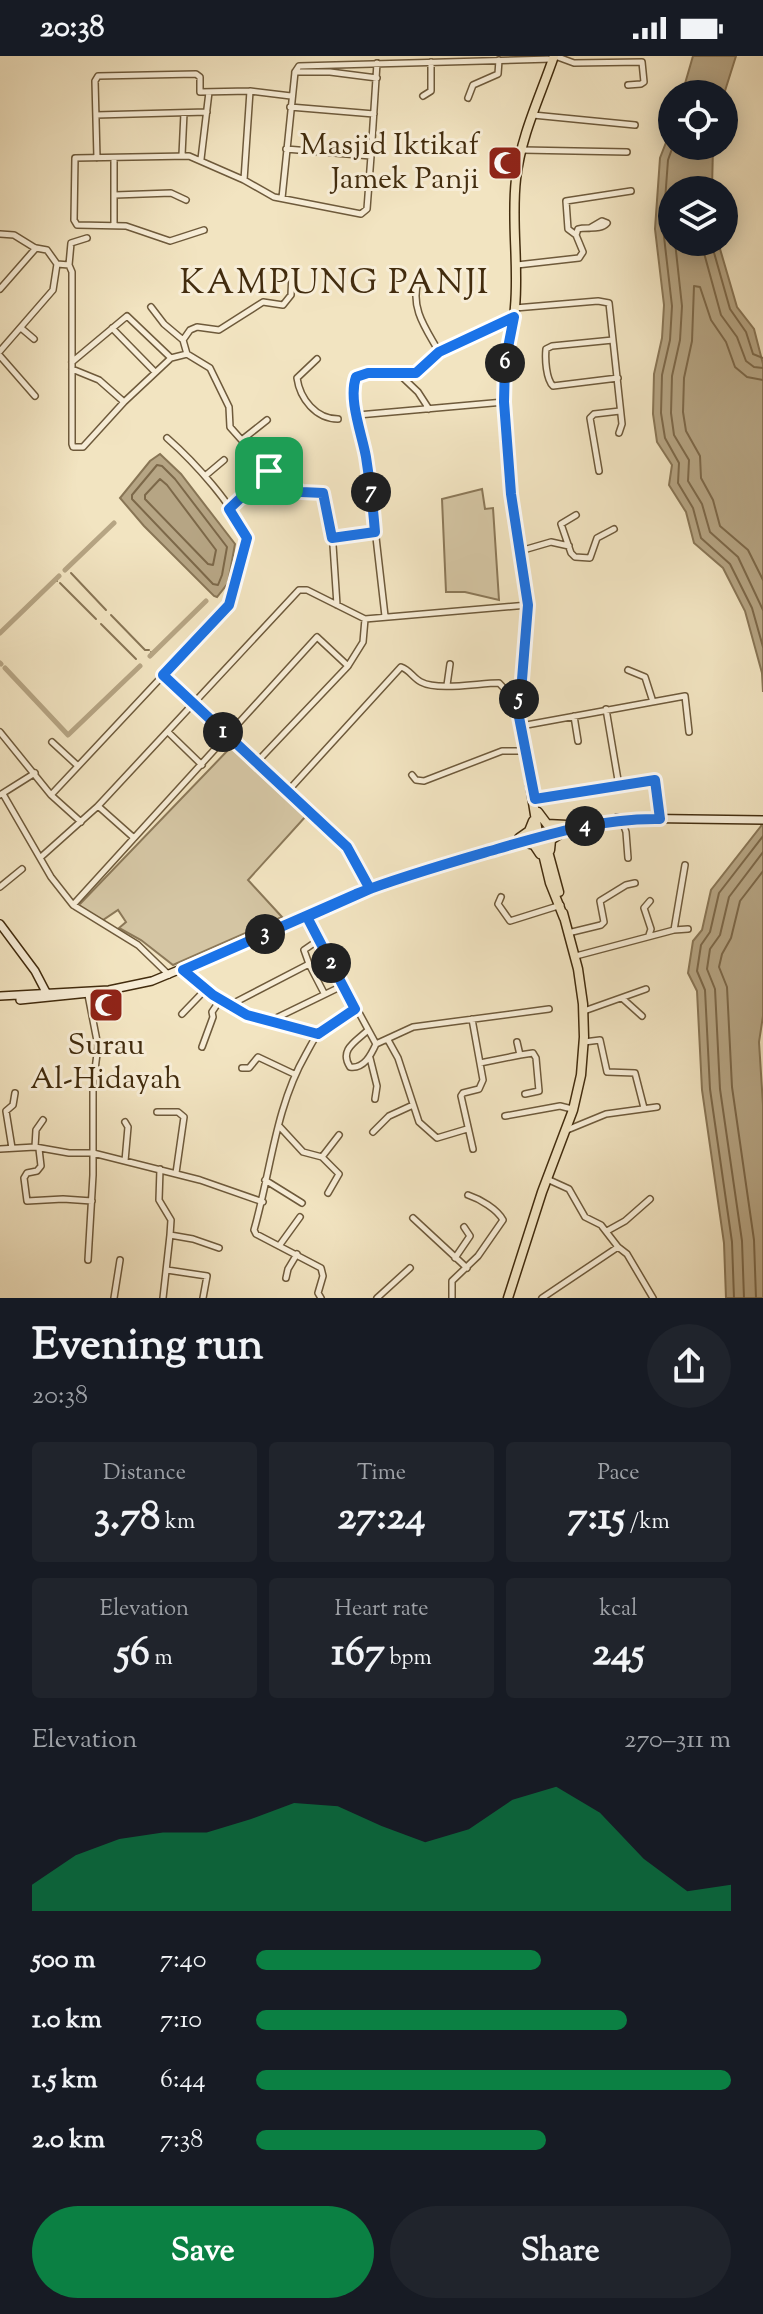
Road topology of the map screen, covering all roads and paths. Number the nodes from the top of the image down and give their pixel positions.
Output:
1 (554, 57) edge
2 (412, 59) edge
3 (584, 59) edge
4 (499, 60) junction
5 (431, 62) junction
6 (377, 63) junction
7 (295, 72) junction
8 (377, 78) junction
9 (628, 85) dead end
10 (250, 91) junction
11 (209, 92) junction
12 (291, 96) junction
13 (423, 96) dead end
14 (468, 98) dead end
15 (290, 107) junction
16 (207, 112) junction
17 (184, 113) junction
18 (374, 114) junction
19 (96, 115) junction
20 (531, 115) junction
21 (635, 125) dead end
22 (286, 149) junction
23 (521, 150) junction
24 (627, 152) dead end
25 (182, 155) junction
26 (371, 156) junction
27 (97, 158) junction
28 (114, 158) junction
29 (201, 159) junction
30 (244, 180) junction
31 (631, 191) dead end
32 (115, 195) junction
33 (282, 198) junction
34 (186, 200) dead end
35 (114, 225) junction
36 (590, 228) dead end
37 (204, 230) dead end
38 (0, 234) edge
39 (576, 235) junction
40 (87, 238) dead end
41 (36, 248) junction
42 (57, 264) junction
43 (69, 265) junction
44 (516, 265) junction
45 (292, 273) dead end
46 (418, 282) dead end
47 (0, 289) edge
48 (151, 307) dead end
49 (515, 312) junction
50 (21, 328) junction
51 (112, 328) junction
52 (34, 339) dead end
53 (183, 340) junction
54 (613, 340) junction
55 (1, 351) edge
56 (439, 352) junction
57 (187, 354) junction
58 (171, 358) junction
59 (317, 359) dead end
60 (72, 365) junction
61 (155, 372) junction
62 (398, 373) junction
63 (618, 378) junction
64 (35, 396) dead end
65 (124, 402) junction
66 (504, 402) junction
67 (429, 409) junction
68 (620, 411) junction
69 (358, 415) junction
70 (338, 419) dead end
71 (267, 420) dead end
72 (619, 433) dead end
73 (167, 438) dead end
74 (243, 439) junction
75 (224, 460) dead end
76 (269, 471) junction
77 (599, 471) dead end
78 (205, 476) junction
79 (229, 509) junction
80 (576, 515) dead end
81 (614, 529) dead end
82 (375, 532) junction
83 (332, 538) junction
84 (569, 546) junction
85 (520, 551) junction
86 (337, 605) junction
87 (528, 605) junction
88 (385, 616) junction
89 (365, 619) junction
90 (450, 664) dead end
91 (348, 666) junction
92 (628, 670) dead end
93 (163, 675) junction
94 (447, 685) junction
95 (653, 702) junction
96 (195, 704) junction
97 (519, 704) junction
98 (606, 709) junction
99 (574, 716) junction
100 (520, 726) junction
101 (0, 732) edge
102 (168, 732) junction
103 (689, 732) dead end
104 (227, 735) junction
105 (578, 741) dead end
106 (52, 742) dead end
107 (524, 751) junction
108 (256, 763) junction
109 (202, 765) junction
110 (78, 766) junction
111 (35, 773) junction
112 (412, 775) dead end
113 (619, 786) junction
114 (287, 792) junction
115 (2, 795) edge
116 (51, 795) junction
117 (535, 799) junction
118 (98, 806) junction
119 (536, 813) junction
120 (621, 818) junction
121 (660, 819) junction
122 (763, 820) edge
123 (81, 822) junction
124 (567, 827) junction
125 (541, 834) junction
126 (134, 838) junction
127 (520, 840) junction
128 (41, 857) junction
129 (628, 858) dead end
130 (548, 863) junction
131 (685, 865) dead end
132 (22, 869) dead end
133 (635, 883) dead end
134 (0, 887) edge
135 (370, 889) junction
136 (501, 897) dead end
137 (650, 901) dead end
138 (73, 905) junction
139 (560, 906) junction
140 (307, 917) junction
141 (0, 924) edge
142 (688, 929) dead end
143 (674, 930) junction
144 (568, 933) junction
145 (649, 936) junction
146 (320, 939) junction
147 (575, 957) junction
148 (309, 964) junction
149 (183, 970) junction
150 (170, 975) junction
151 (342, 985) junction
152 (206, 989) junction
153 (646, 989) dead end
154 (109, 990) junction
155 (324, 993) junction
156 (88, 995) junction
157 (46, 996) junction
158 (622, 998) junction
159 (0, 999) edge
160 (220, 1000) junction
161 (229, 1006) junction
162 (355, 1009) junction
163 (549, 1009) dead end
164 (583, 1011) junction
165 (182, 1014) dead end
166 (642, 1016) dead end
167 (472, 1019) junction
168 (267, 1023) junction
169 (367, 1031) junction
170 (318, 1034) junction
171 (388, 1040) junction
172 (517, 1042) dead end
173 (584, 1042) junction
174 (376, 1044) junction
175 (202, 1047) dead end
176 (520, 1055) junction
177 (370, 1057) junction
178 (480, 1063) junction
179 (242, 1068) dead end
180 (294, 1074) junction
181 (15, 1093) dead end
182 (525, 1094) dead end
183 (375, 1099) dead end
184 (413, 1105) junction
185 (657, 1107) dead end
186 (645, 1108) junction
187 (573, 1110) junction
188 (157, 1112) dead end
189 (505, 1116) dead end
190 (43, 1120) dead end
191 (125, 1122) dead end
192 (279, 1127) junction
193 (467, 1129) junction
194 (566, 1130) junction
195 (373, 1132) dead end
196 (339, 1135) dead end
197 (12, 1148) junction
198 (37, 1148) junction
199 (0, 1149) edge
200 (473, 1149) dead end
201 (93, 1153) junction
202 (322, 1157) junction
203 (125, 1161) junction
204 (160, 1169) junction
205 (176, 1173) junction
206 (547, 1179) junction
207 (265, 1180) junction
208 (328, 1193) dead end
209 (468, 1195) dead end
210 (650, 1199) dead end
211 (92, 1201) junction
212 (263, 1202) junction
213 (302, 1203) dead end
214 (300, 1217) dead end
215 (413, 1218) dead end
216 (464, 1227) dead end
217 (607, 1231) junction
218 (170, 1235) junction
219 (279, 1246) junction
220 (618, 1247) junction
221 (219, 1248) dead end
222 (297, 1254) junction
223 (455, 1258) junction
224 (88, 1260) dead end
225 (120, 1260) dead end
226 (410, 1268) dead end
227 (467, 1268) junction
228 (167, 1270) junction
229 (286, 1278) dead end
230 (114, 1298) edge
231 (163, 1298) edge
232 (203, 1298) edge
233 (321, 1298) edge
234 (377, 1298) edge
235 (452, 1298) edge
236 (508, 1298) edge
237 (542, 1298) edge
238 (653, 1298) edge

1 - 3 street
1 - 4 street
1 - 20 main road
2 - 5 street
2 - 6 street
3 - 9 street
4 - 5 street
4 - 14 street
5 - 13 street
6 - 7 street
6 - 8 street
7 - 8 street
7 - 12 street
8 - 18 street
10 - 11 street
10 - 12 street
10 - 30 street
11 - 16 street
11 - 19 street
12 - 15 street
15 - 18 street
15 - 22 street
16 - 17 street
16 - 29 street
17 - 19 street
17 - 25 street
18 - 26 street
19 - 27 street
20 - 21 street
20 - 23 main road
22 - 26 street
22 - 33 street
23 - 24 street
23 - 44 main road
25 - 28 street
25 - 29 street
26 - 33 street
27 - 28 street
27 - 35 street
28 - 32 street
29 - 30 street
30 - 33 street
31 - 39 street
32 - 34 street
32 - 35 street
35 - 37 street
36 - 39 street
38 - 41 street
39 - 44 street
40 - 43 street
41 - 42 street
41 - 47 street
42 - 43 street
42 - 50 street
43 - 60 street
44 - 49 main road
45 - 53 street
46 - 56 street
48 - 53 street
49 - 54 street
49 - 56 street
49 - 66 main road
50 - 52 street
50 - 55 street
51 - 58 street
51 - 60 street
51 - 61 street
53 - 57 street
54 - 63 street
54 - 63 street
55 - 64 street
56 - 62 street
57 - 58 street
57 - 74 street
58 - 61 street
59 - 70 street
60 - 65 street
60 - 65 street
61 - 65 street
62 - 67 street
62 - 69 street
63 - 68 street
66 - 67 street
66 - 85 main road
67 - 69 street
68 - 72 street
68 - 77 street
69 - 82 street
71 - 74 street
73 - 78 street
74 - 76 street
75 - 78 street
76 - 79 street
76 - 83 street
78 - 79 street
79 - 93 street
80 - 84 street
81 - 84 street
82 - 83 street
82 - 88 street
83 - 86 street
84 - 85 street
85 - 87 main road
86 - 89 street
86 - 96 street
87 - 88 street
87 - 97 main road
88 - 89 street
89 - 91 street
90 - 94 street
91 - 104 street
91 - 108 street
92 - 95 street
93 - 96 street
93 - 110 street
94 - 97 street
94 - 114 street
95 - 98 street
95 - 103 street
96 - 102 street
96 - 104 street
97 - 100 main road
98 - 99 street
98 - 113 street
99 - 100 street
99 - 105 street
100 - 107 main road
101 - 111 street
102 - 109 street
102 - 118 street
104 - 108 street
104 - 109 street
106 - 110 street
107 - 112 street
107 - 117 main road
107 - 119 main road
108 - 114 street
109 - 126 street
110 - 116 street
111 - 115 street
111 - 116 street
113 - 117 street
113 - 121 street
114 - 135 street
115 - 128 street
116 - 123 street
117 - 119 main road
118 - 123 street
118 - 126 street
119 - 124 main road
119 - 125 main road
119 - 127 main road
120 - 121 main road
120 - 124 main road
120 - 129 street
121 - 122 main road
123 - 128 street
124 - 125 main road
124 - 130 main road
125 - 127 main road
125 - 130 main road
126 - 138 street
127 - 130 main road
127 - 135 main road
128 - 138 street
130 - 139 main road
131 - 143 street
132 - 134 street
133 - 144 street
135 - 140 main road
136 - 139 street
137 - 145 street
138 - 150 street
139 - 144 main road
140 - 146 street
140 - 149 main road
141 - 157 main road
142 - 143 street
143 - 145 street
144 - 147 main road
145 - 147 street
146 - 148 street
146 - 151 street
147 - 164 main road
148 - 155 street
148 - 161 street
149 - 150 main road
149 - 152 street
150 - 154 main road
151 - 155 street
151 - 162 street
152 - 160 street
152 - 165 street
153 - 158 street
154 - 156 main road
154 - 157 main road
155 - 168 street
156 - 157 main road
156 - 201 street
157 - 159 main road
158 - 164 street
158 - 166 street
160 - 161 street
160 - 175 street
161 - 168 street
162 - 169 street
162 - 170 street
163 - 167 street
164 - 173 main road
167 - 171 street
167 - 178 street
168 - 170 street
169 - 174 street
169 - 177 street
170 - 180 street
171 - 174 street
171 - 184 street
172 - 176 street
173 - 186 street
173 - 187 main road
174 - 177 street
176 - 178 street
176 - 182 street
177 - 183 street
178 - 193 street
179 - 180 street
180 - 192 street
181 - 197 street
184 - 193 street
184 - 195 street
185 - 186 street
186 - 194 street
187 - 189 street
187 - 194 main road
188 - 205 street
190 - 198 street
191 - 203 street
192 - 202 street
192 - 207 street
193 - 200 street
194 - 206 main road
196 - 202 street
197 - 198 street
197 - 199 street
198 - 201 street
198 - 211 street
201 - 203 street
201 - 211 street
202 - 208 street
203 - 204 street
204 - 205 street
204 - 218 street
205 - 212 street
206 - 217 street
206 - 236 main road
207 - 212 street
207 - 213 street
209 - 227 street
210 - 217 street
211 - 224 street
212 - 219 street
214 - 219 street
215 - 223 street
216 - 223 street
217 - 220 street
218 - 221 street
218 - 228 street
219 - 222 street
220 - 237 street
220 - 238 street
222 - 229 street
222 - 233 street
223 - 227 street
225 - 230 street
226 - 234 street
227 - 235 street
228 - 231 street
228 - 232 street

